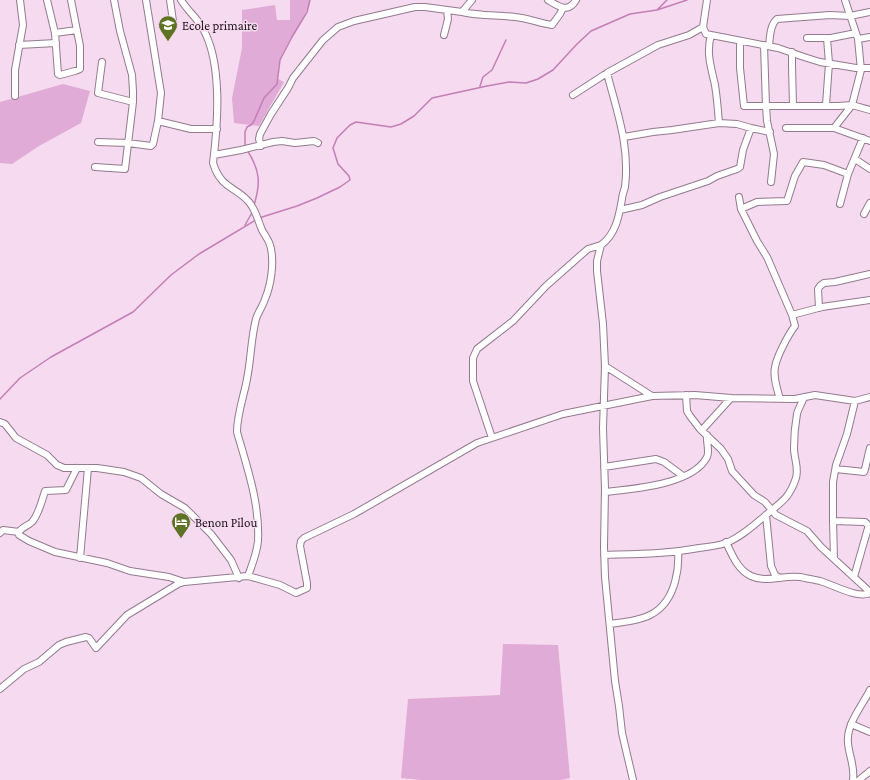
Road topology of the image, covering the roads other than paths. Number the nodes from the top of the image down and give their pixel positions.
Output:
1 (20, 0) edge
2 (47, 0) edge
3 (71, 0) edge
4 (114, 0) edge
5 (146, 0) edge
6 (170, 0) edge
7 (181, 0) edge
8 (472, 0) edge
9 (548, 0) edge
10 (576, 0) edge
11 (707, 0) edge
12 (845, 0) edge
13 (562, 8) junction
14 (447, 10) junction
15 (462, 12) junction
16 (870, 12) edge
17 (850, 16) junction
18 (173, 21) dead end
19 (703, 27) junction
20 (77, 30) junction
21 (55, 33) junction
22 (711, 35) junction
23 (444, 36) dead end
24 (857, 36) junction
25 (870, 37) edge
26 (807, 38) dead end
27 (827, 38) junction
28 (740, 41) junction
29 (56, 44) junction
30 (19, 45) junction
31 (767, 45) junction
32 (792, 52) junction
33 (102, 62) dead end
34 (829, 63) junction
35 (870, 68) edge
36 (607, 73) junction
37 (573, 95) dead end
38 (15, 96) dead end
39 (133, 102) junction
40 (852, 105) junction
41 (766, 106) junction
42 (793, 106) junction
43 (826, 106) junction
44 (870, 110) edge
45 (158, 121) junction
46 (719, 123) junction
47 (751, 128) junction
48 (786, 128) dead end
49 (834, 128) junction
50 (217, 129) junction
51 (770, 132) junction
52 (624, 137) junction
53 (863, 138) junction
54 (870, 141) edge
55 (98, 142) dead end
56 (128, 143) junction
57 (318, 143) dead end
58 (261, 146) junction
59 (214, 155) junction
60 (855, 159) junction
61 (95, 167) dead end
62 (870, 169) edge
63 (848, 174) junction
64 (771, 182) dead end
65 (740, 197) dead end
66 (870, 203) edge
67 (840, 204) dead end
68 (741, 209) junction
69 (620, 210) junction
70 (864, 214) dead end
71 (601, 245) junction
72 (870, 274) edge
73 (870, 300) edge
74 (819, 308) junction
75 (792, 315) junction
76 (605, 366) junction
77 (686, 395) junction
78 (652, 396) junction
79 (870, 397) edge
80 (731, 398) junction
81 (780, 398) junction
82 (804, 398) junction
83 (863, 399) junction
84 (855, 400) junction
85 (870, 402) edge
86 (603, 405) junction
87 (0, 422) edge
88 (702, 430) junction
89 (707, 435) junction
90 (492, 438) junction
91 (870, 448) edge
92 (77, 468) junction
93 (88, 468) junction
94 (604, 468) junction
95 (836, 469) junction
96 (683, 476) junction
97 (605, 492) junction
98 (772, 510) junction
99 (766, 515) junction
100 (833, 521) junction
101 (19, 532) junction
102 (0, 533) edge
103 (726, 542) junction
104 (678, 551) junction
105 (604, 555) junction
106 (80, 558) junction
107 (834, 558) junction
108 (248, 576) junction
109 (854, 577) junction
110 (239, 578) junction
111 (780, 578) junction
112 (184, 582) junction
113 (870, 592) edge
114 (610, 624) junction
115 (0, 689) edge
116 (870, 690) edge
117 (851, 724) junction
118 (870, 732) edge
119 (870, 771) edge
120 (633, 780) edge
121 (853, 780) edge
122 (859, 780) edge

1 - 30 street
2 - 21 street
3 - 20 street
4 - 39 street
5 - 45 street
6 - 18 street
7 - 50 street
8 - 15 street
9 - 13 street
10 - 13 street
11 - 19 street
12 - 17 street
13 - 15 street
14 - 15 street
14 - 23 street
14 - 58 street
16 - 17 street
17 - 24 street
17 - 31 street
19 - 22 street
19 - 36 street
20 - 21 street
20 - 29 street
21 - 29 street
22 - 28 street
22 - 46 street
24 - 25 street
24 - 27 street
24 - 40 street
26 - 27 street
27 - 34 street
28 - 31 street
28 - 41 street
29 - 30 street
30 - 38 street
31 - 32 street
31 - 41 street
32 - 34 street
32 - 42 street
33 - 39 street
34 - 35 street
34 - 43 street
36 - 37 street
36 - 52 street
39 - 56 street
40 - 43 street
40 - 44 street
40 - 49 street
41 - 42 street
41 - 51 street
42 - 43 street
45 - 50 street
45 - 56 street
46 - 47 street
46 - 52 street
47 - 51 street
47 - 69 street
48 - 49 street
49 - 53 street
50 - 59 street
51 - 64 street
52 - 69 street
53 - 54 street
53 - 60 street
55 - 56 street
56 - 61 street
57 - 58 street
58 - 59 street
59 - 108 street
60 - 62 street
60 - 63 street
63 - 67 street
63 - 68 street
65 - 68 street
66 - 70 street
68 - 75 street
69 - 71 street
71 - 76 street
71 - 90 street
72 - 74 street
73 - 74 street
74 - 75 street
75 - 81 street
76 - 78 street
76 - 86 street
77 - 78 street
77 - 80 street
77 - 88 street
78 - 86 street
79 - 83 street
80 - 81 street
80 - 88 street
81 - 82 street
82 - 84 street
82 - 98 street
83 - 84 street
83 - 85 street
84 - 95 street
86 - 90 street
86 - 94 street
87 - 92 street
88 - 89 street
89 - 96 street
89 - 98 street
90 - 108 street
91 - 95 street
92 - 93 street
92 - 101 street
93 - 106 street
93 - 110 street
94 - 96 street
94 - 97 street
95 - 100 street
96 - 97 street
97 - 105 street
98 - 99 street
98 - 107 street
99 - 103 street
99 - 111 street
100 - 107 street
100 - 109 street
101 - 102 street
101 - 106 street
103 - 104 street
103 - 111 street
104 - 105 street
104 - 114 street
105 - 114 street
106 - 112 street
107 - 109 street
108 - 110 street
109 - 113 street
110 - 112 street
111 - 113 street
112 - 115 street
114 - 120 street
116 - 117 street
117 - 118 street
117 - 121 street
119 - 122 street

